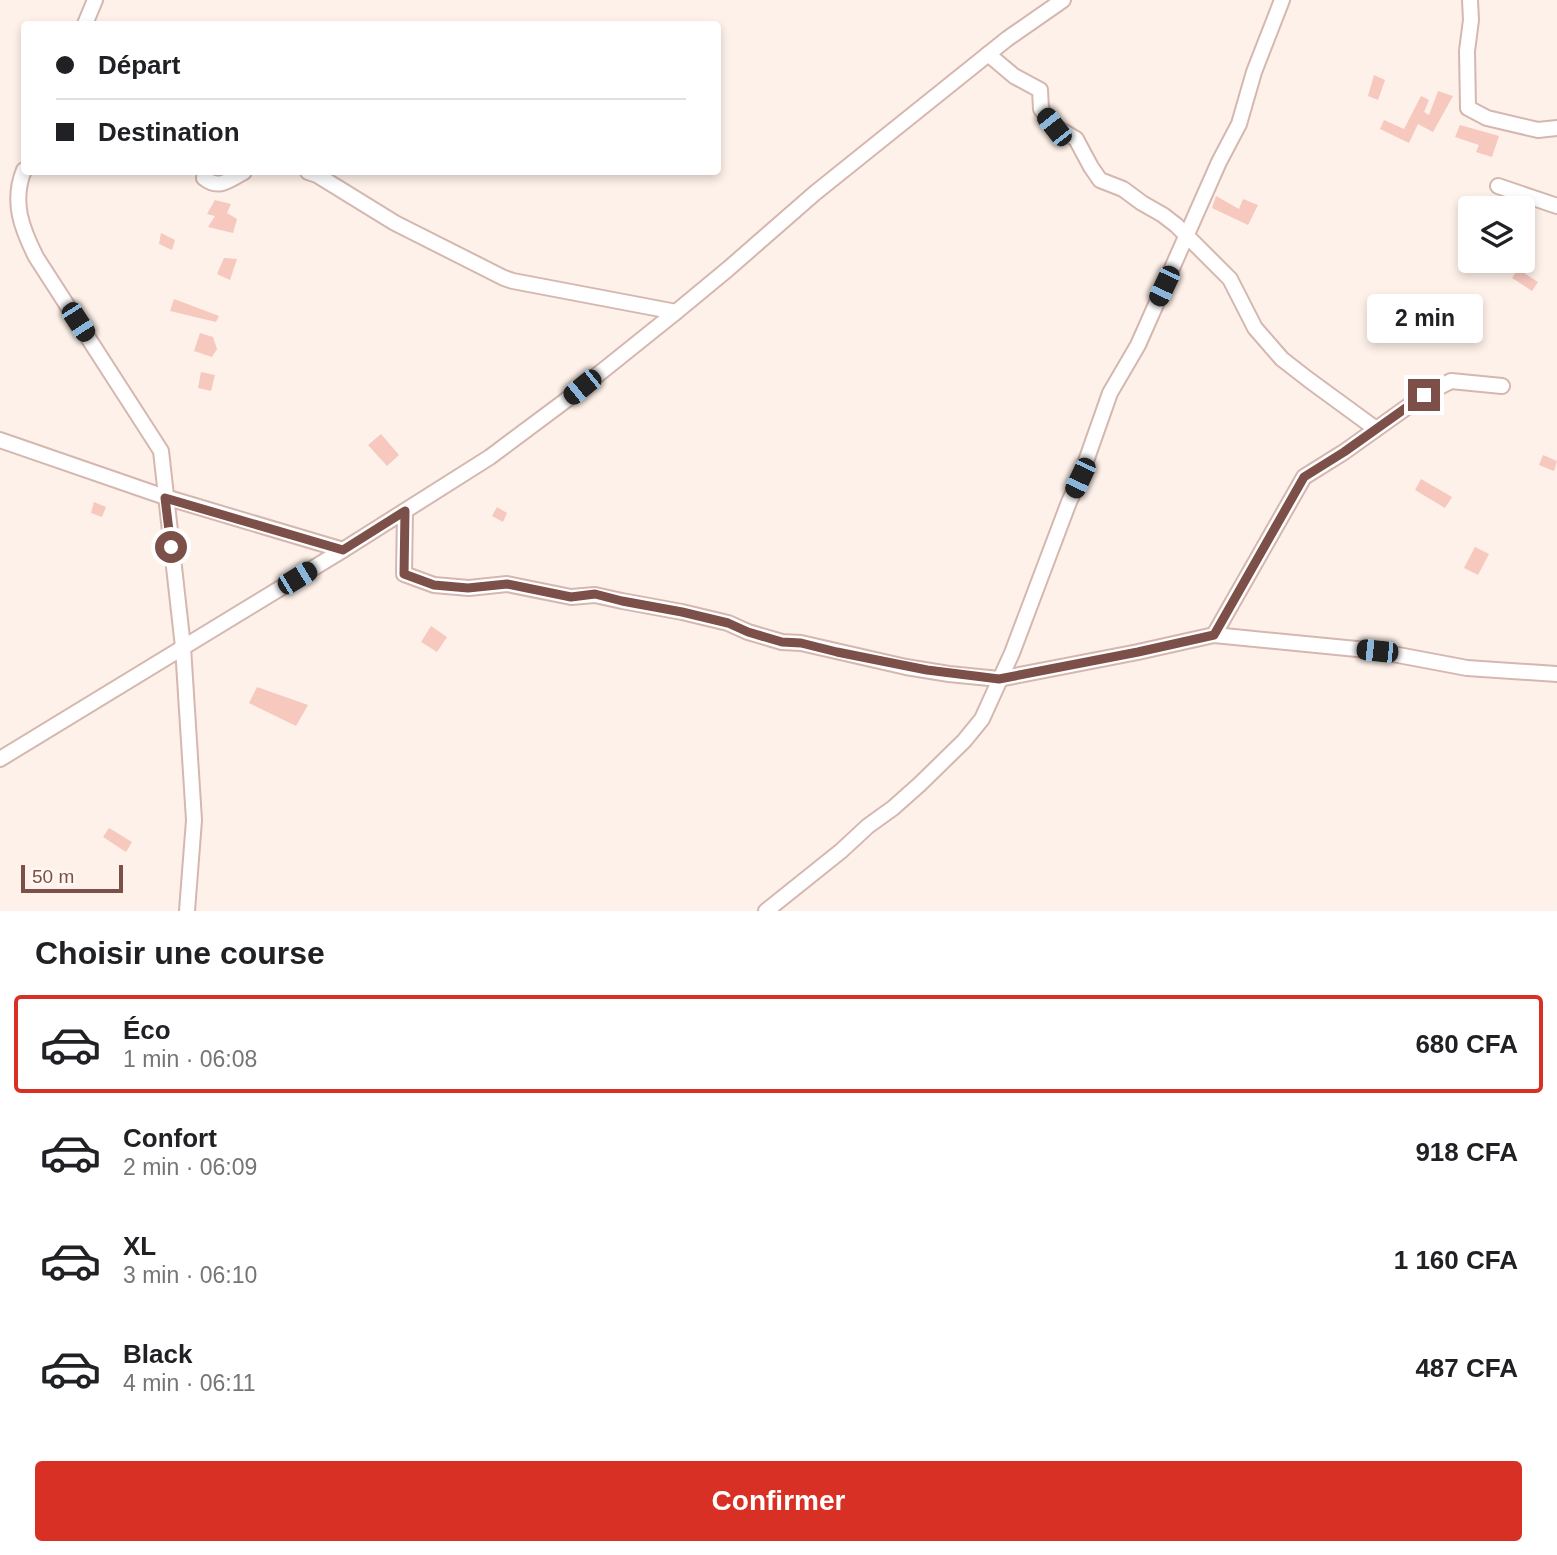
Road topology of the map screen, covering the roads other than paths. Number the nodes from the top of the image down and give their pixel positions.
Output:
1 (95, 0) edge
2 (1063, 0) edge
3 (1282, 0) edge
4 (1470, 0) edge
5 (86, 21) edge
6 (988, 54) junction
7 (1557, 128) edge
8 (22, 175) edge
9 (204, 175) edge
10 (238, 175) edge
11 (317, 175) edge
12 (1498, 186) dead end
13 (1557, 206) edge
14 (1186, 235) junction
15 (676, 312) junction
16 (1502, 386) dead end
17 (1376, 429) junction
18 (0, 440) edge
19 (165, 498) junction
20 (405, 511) junction
21 (343, 550) junction
22 (1214, 635) junction
23 (183, 647) junction
24 (1557, 674) edge
25 (999, 679) junction
26 (3, 754) edge
27 (187, 911) edge
28 (766, 911) edge

1 - 5 street
2 - 6 street
3 - 14 street
4 - 7 street
6 - 14 street
6 - 15 street
8 - 19 street
9 - 10 street
11 - 15 street
12 - 13 street
14 - 17 street
14 - 25 street
15 - 20 street
16 - 17 street
17 - 22 street
18 - 19 street
19 - 21 street
19 - 23 street
20 - 21 street
20 - 25 street
21 - 23 street
22 - 24 street
22 - 25 street
23 - 26 street
23 - 27 street
25 - 28 street

